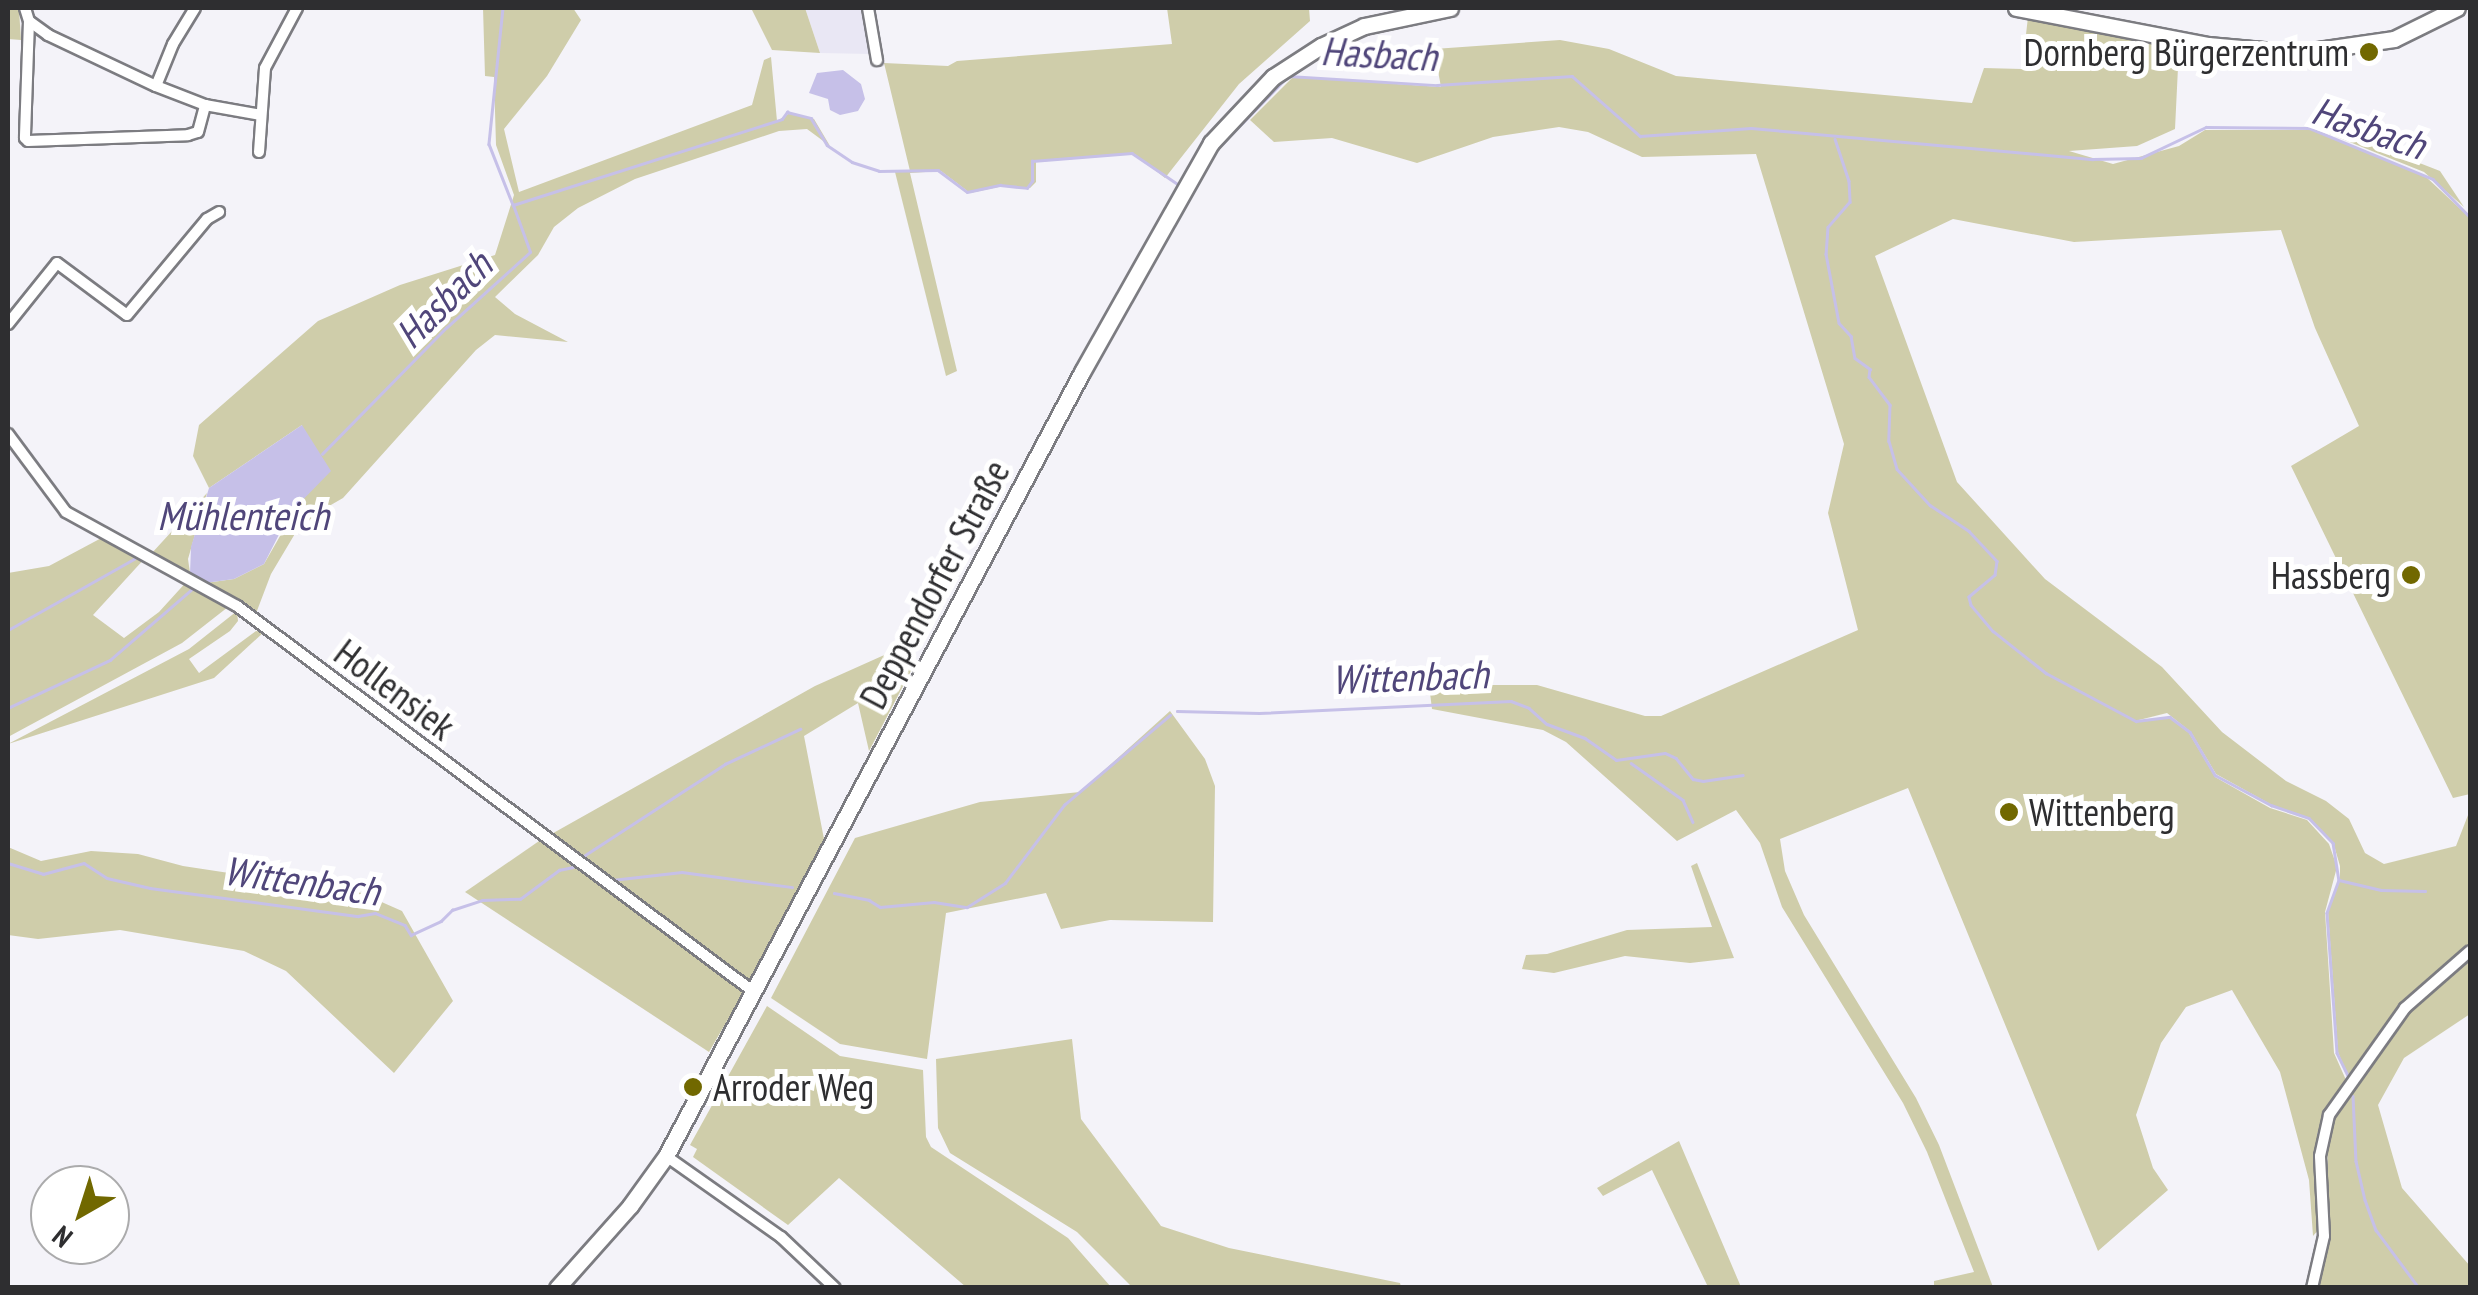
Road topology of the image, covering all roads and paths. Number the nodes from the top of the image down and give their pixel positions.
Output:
1 (25, 8) edge
2 (195, 8) edge
3 (297, 8) edge
4 (868, 8) edge
5 (1450, 8) edge
6 (2016, 8) edge
7 (2457, 8) edge
8 (29, 20) junction
9 (877, 60) dead end
10 (156, 86) junction
11 (205, 105) junction
12 (261, 115) junction
13 (259, 152) dead end
14 (220, 212) dead end
15 (8, 324) edge
16 (8, 434) edge
17 (2470, 951) edge
18 (754, 992) junction
19 (666, 1156) junction
20 (557, 1288) edge
21 (835, 1288) edge
22 (2312, 1288) edge

1 - 8 street
2 - 10 street
3 - 12 street
4 - 9 street
5 - 18 street, Deppendorfer Straße
6 - 7 street
8 - 10 street
8 - 11 street
10 - 11 street
11 - 12 street
12 - 13 street
14 - 15 street
16 - 18 street, Hollensiek
17 - 22 street
18 - 19 street, Deppendorfer Straße
19 - 20 street, Deppendorfer Straße
19 - 21 street

